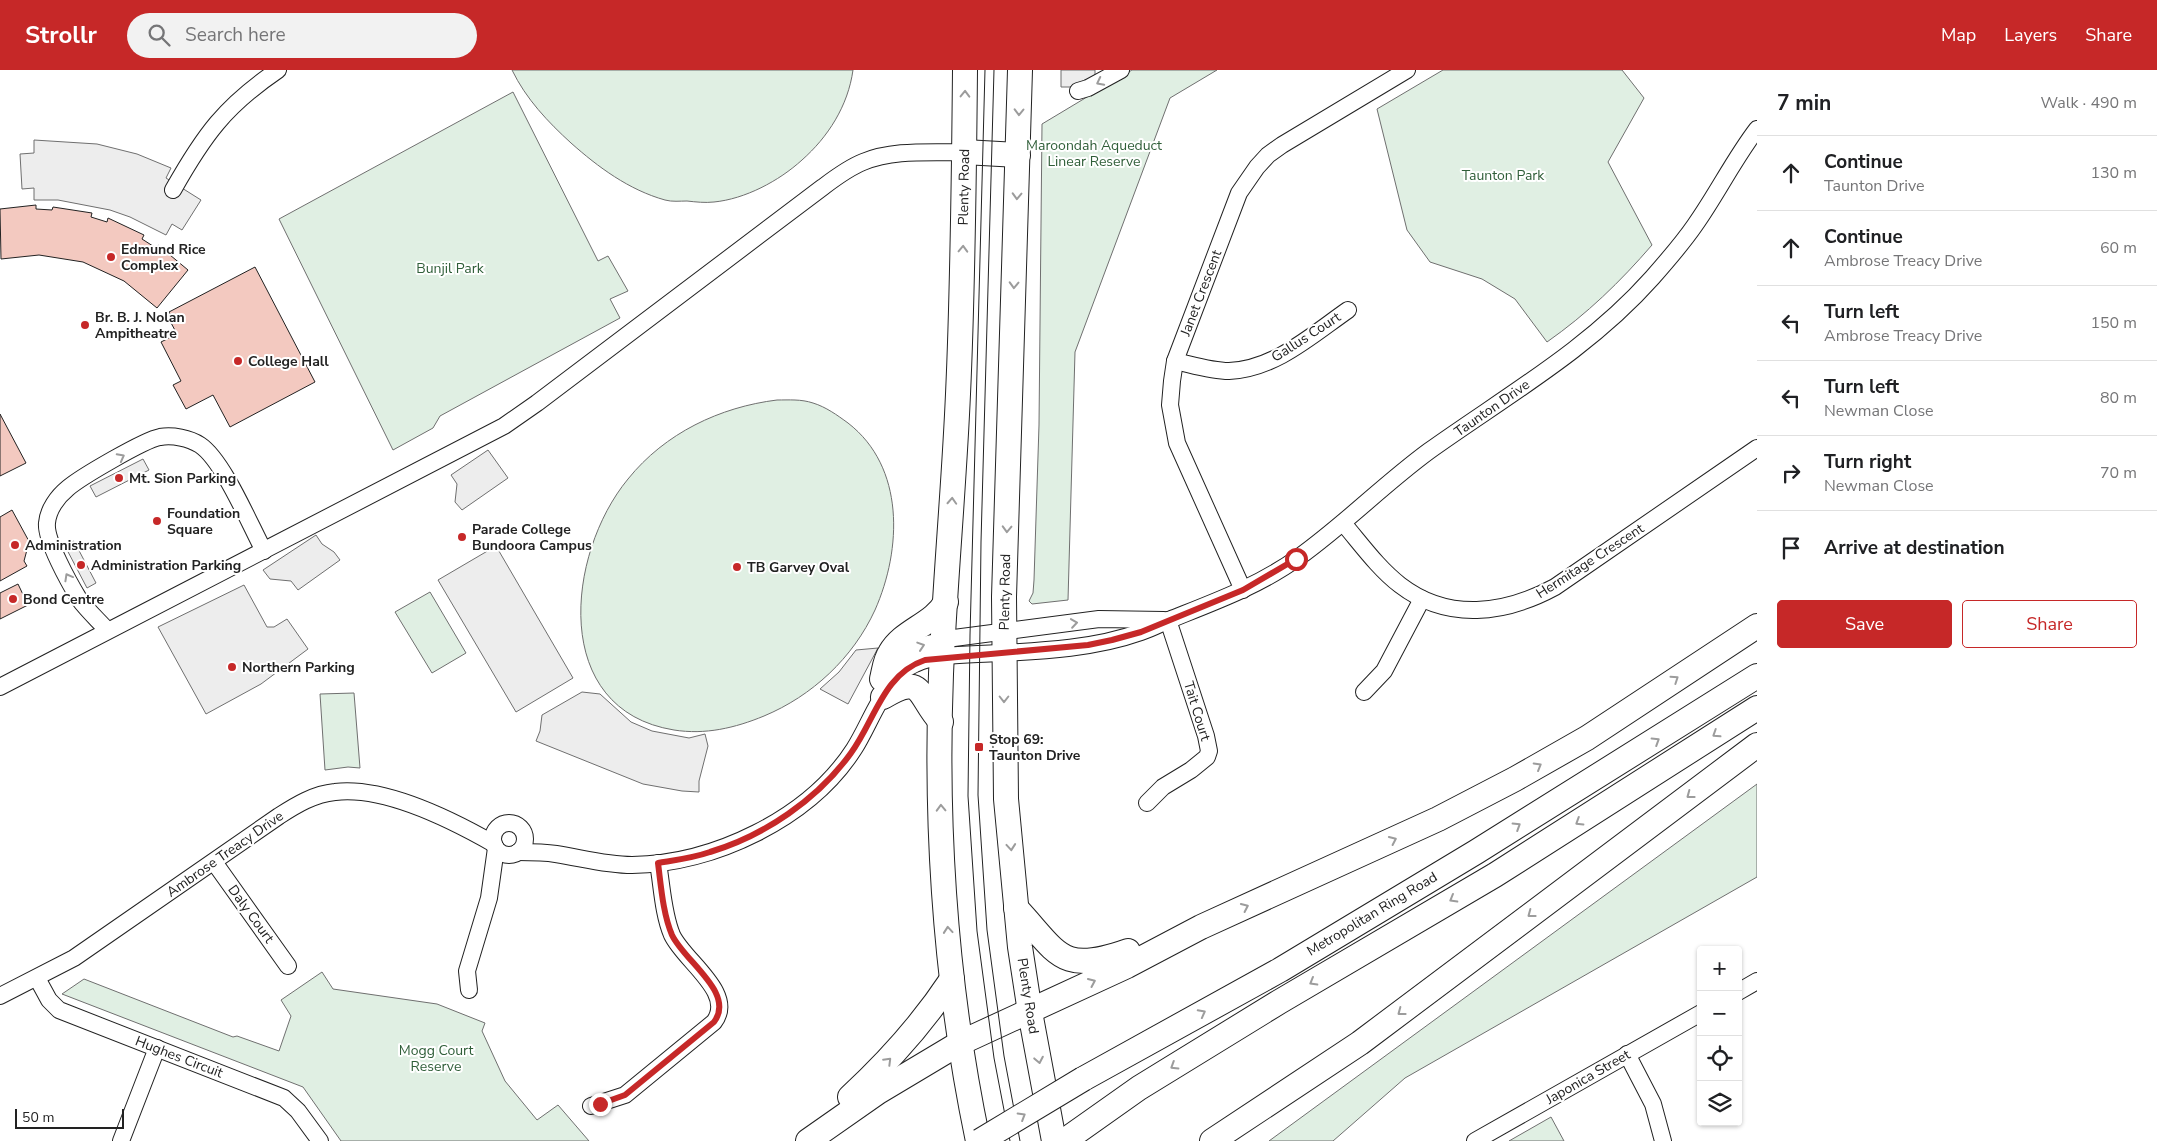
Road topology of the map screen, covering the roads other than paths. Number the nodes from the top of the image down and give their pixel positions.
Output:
1 (278, 70) edge
2 (965, 70) edge
3 (1020, 70) edge
4 (1121, 70) edge
5 (1407, 70) edge
6 (1078, 91) dead end
7 (1757, 128) edge
8 (964, 152) junction
9 (1018, 155) junction
10 (173, 190) dead end
11 (1348, 310) dead end
12 (1175, 361) junction
13 (1757, 448) edge
14 (1343, 523) junction
15 (264, 552) junction
16 (1243, 590) junction
17 (1422, 599) junction
18 (946, 602) junction
19 (1168, 620) junction
20 (1757, 626) edge
21 (107, 630) junction
22 (1011, 638) junction
23 (943, 649) junction
24 (1757, 676) edge
25 (0, 687) edge
26 (882, 688) junction
27 (1364, 692) dead end
28 (1757, 708) edge
29 (941, 722) junction
30 (1757, 745) edge
31 (1147, 803) dead end
32 (452, 821) junction
33 (499, 826) junction
34 (524, 833) junction
35 (495, 846) junction
36 (516, 853) junction
37 (556, 854) junction
38 (214, 862) junction
39 (658, 863) junction
40 (489, 898) junction
41 (1016, 908) junction
42 (1201, 927) junction
43 (288, 966) dead end
44 (36, 978) junction
45 (952, 978) junction
46 (1757, 981) edge
47 (7, 988) edge
48 (469, 990) dead end
49 (1740, 991) edge
50 (0, 996) edge
51 (1038, 1007) junction
52 (1697, 1015) edge
53 (1360, 1043) junction
54 (157, 1048) junction
55 (950, 1049) junction
56 (1627, 1054) junction
57 (591, 1106) dead end
58 (121, 1141) edge
59 (320, 1141) edge
60 (800, 1141) edge
61 (808, 1141) edge
62 (979, 1141) edge
63 (1054, 1141) edge
64 (1064, 1141) edge
65 (1212, 1141) edge
66 (1238, 1141) edge
67 (1475, 1141) edge
68 (1663, 1141) edge

1 - 10 street
8 -> 2 highway, Plenty Road
3 -> 9 highway, Plenty Road
4 -> 6 street
5 - 12 street, Janet Crescent
7 - 14 street, Taunton Drive
8 - 9 highway
8 - 15 street
18 -> 8 highway, Plenty Road
9 -> 22 highway, Plenty Road
11 - 12 street, Gallus Court
12 - 16 street, Janet Crescent
13 - 17 street, Hermitage Crescent
14 - 16 street, Taunton Drive
14 - 17 street, Hermitage Crescent
15 - 21 street
21 -> 15 street
16 - 19 street, Taunton Drive
17 - 27 street
18 - 23 highway, Plenty Road
18 - 26 highway
22 -> 19 street, Taunton Drive
19 - 22 street, Taunton Drive
19 - 31 street, Tait Court
42 -> 20 highway
21 - 25 street
22 - 23 street
22 -> 41 highway, Plenty Road
23 - 26 street
23 - 29 highway, Plenty Road
62 -> 24 highway, Metropolitan Ring Road, bridge
26 - 29 highway
26 - 39 street
28 -> 64 highway, Metropolitan Ring Road
45 -> 29 highway, Plenty Road
30 -> 53 highway
32 - 33 street, Ambrose Treacy Drive
32 - 35 street, Ambrose Treacy Drive
32 - 38 street, Ambrose Treacy Drive
33 - 34 street
33 - 35 street
34 - 36 street
34 - 37 street
35 - 36 street
35 - 40 street
36 - 37 street
36 - 40 street
37 - 39 street
38 - 43 street, Daly Court
38 - 44 street, Ambrose Treacy Drive
39 - 57 street
40 - 48 street
41 - 42 highway
41 - 51 highway, Plenty Road
51 -> 42 highway
44 - 47 street, Ambrose Treacy Drive
44 - 54 street, Hughes Circuit
45 - 55 highway, Plenty Road
60 -> 45 highway
46 - 49 street
47 - 50 street, Ambrose Treacy Drive
51 - 55 highway
51 -> 63 highway, Plenty Road
52 - 56 street, Japonica Street
53 - 65 highway
53 - 66 highway
54 - 58 street
54 - 59 street, Hughes Circuit
55 - 61 highway
55 - 62 highway, Plenty Road
56 - 67 street, Japonica Street
56 - 68 street

